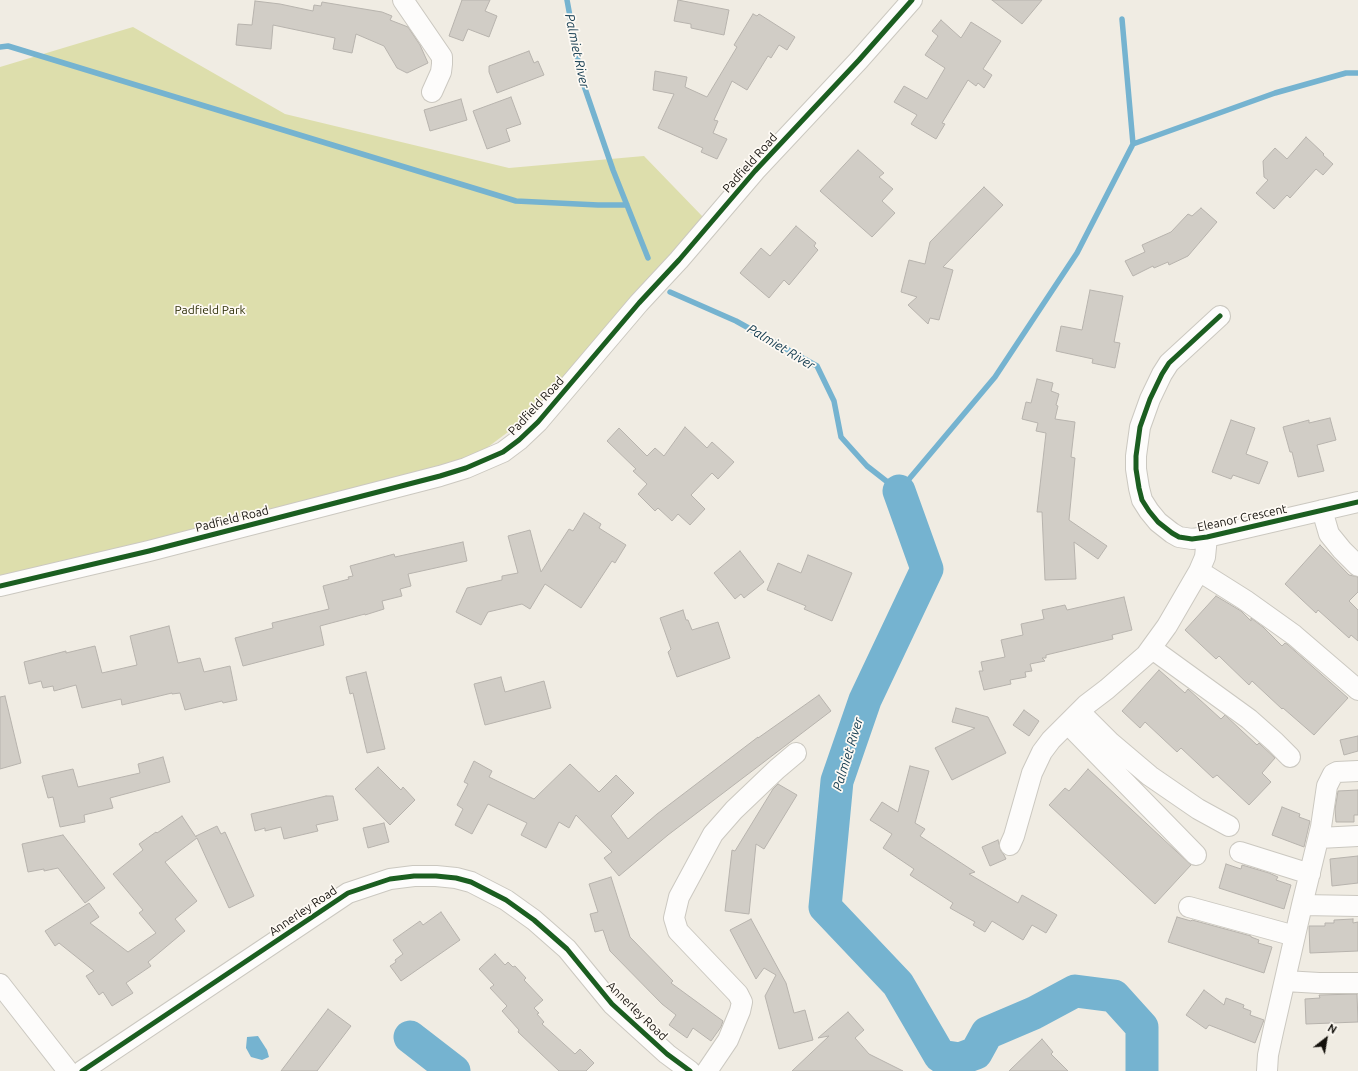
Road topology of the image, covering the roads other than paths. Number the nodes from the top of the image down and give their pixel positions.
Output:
1 (403, 0) edge
2 (912, 0) edge
3 (432, 92) dead end
4 (1220, 316) dead end
5 (1358, 502) edge
6 (1322, 510) junction
7 (1207, 537) junction
8 (1358, 566) edge
9 (1199, 571) junction
10 (0, 586) edge
11 (1151, 648) junction
12 (1358, 690) edge
13 (1074, 718) junction
14 (796, 753) dead end
15 (1290, 757) dead end
16 (1358, 771) edge
17 (1230, 826) dead end
18 (1358, 836) edge
19 (1319, 838) junction
20 (1010, 845) dead end
21 (1240, 852) dead end
22 (1196, 855) dead end
23 (1310, 874) junction
24 (1302, 905) junction
25 (1358, 906) edge
26 (1189, 907) dead end
27 (1295, 936) junction
28 (1285, 981) junction
29 (1358, 983) edge
30 (0, 984) edge
31 (68, 1071) edge
32 (82, 1071) edge
33 (690, 1071) edge
34 (707, 1071) edge
35 (1267, 1071) edge

1 - 3 street
2 - 10 street, Padfield Road
4 - 7 street, Eleanor Crescent
5 - 6 street, Eleanor Crescent
6 - 7 street, Eleanor Crescent
6 - 8 street
7 - 9 street
9 - 11 street
9 - 12 street
11 - 13 street
11 - 15 street
13 - 17 street
13 - 20 street
13 - 22 street
14 - 34 street
16 - 19 street
18 - 19 street
19 - 23 street
21 - 23 street
23 - 24 street
24 - 25 street
24 - 27 street
26 - 27 street
27 - 28 street
28 - 29 street
28 - 35 street
30 - 31 street
32 - 33 street, Annerley Road

